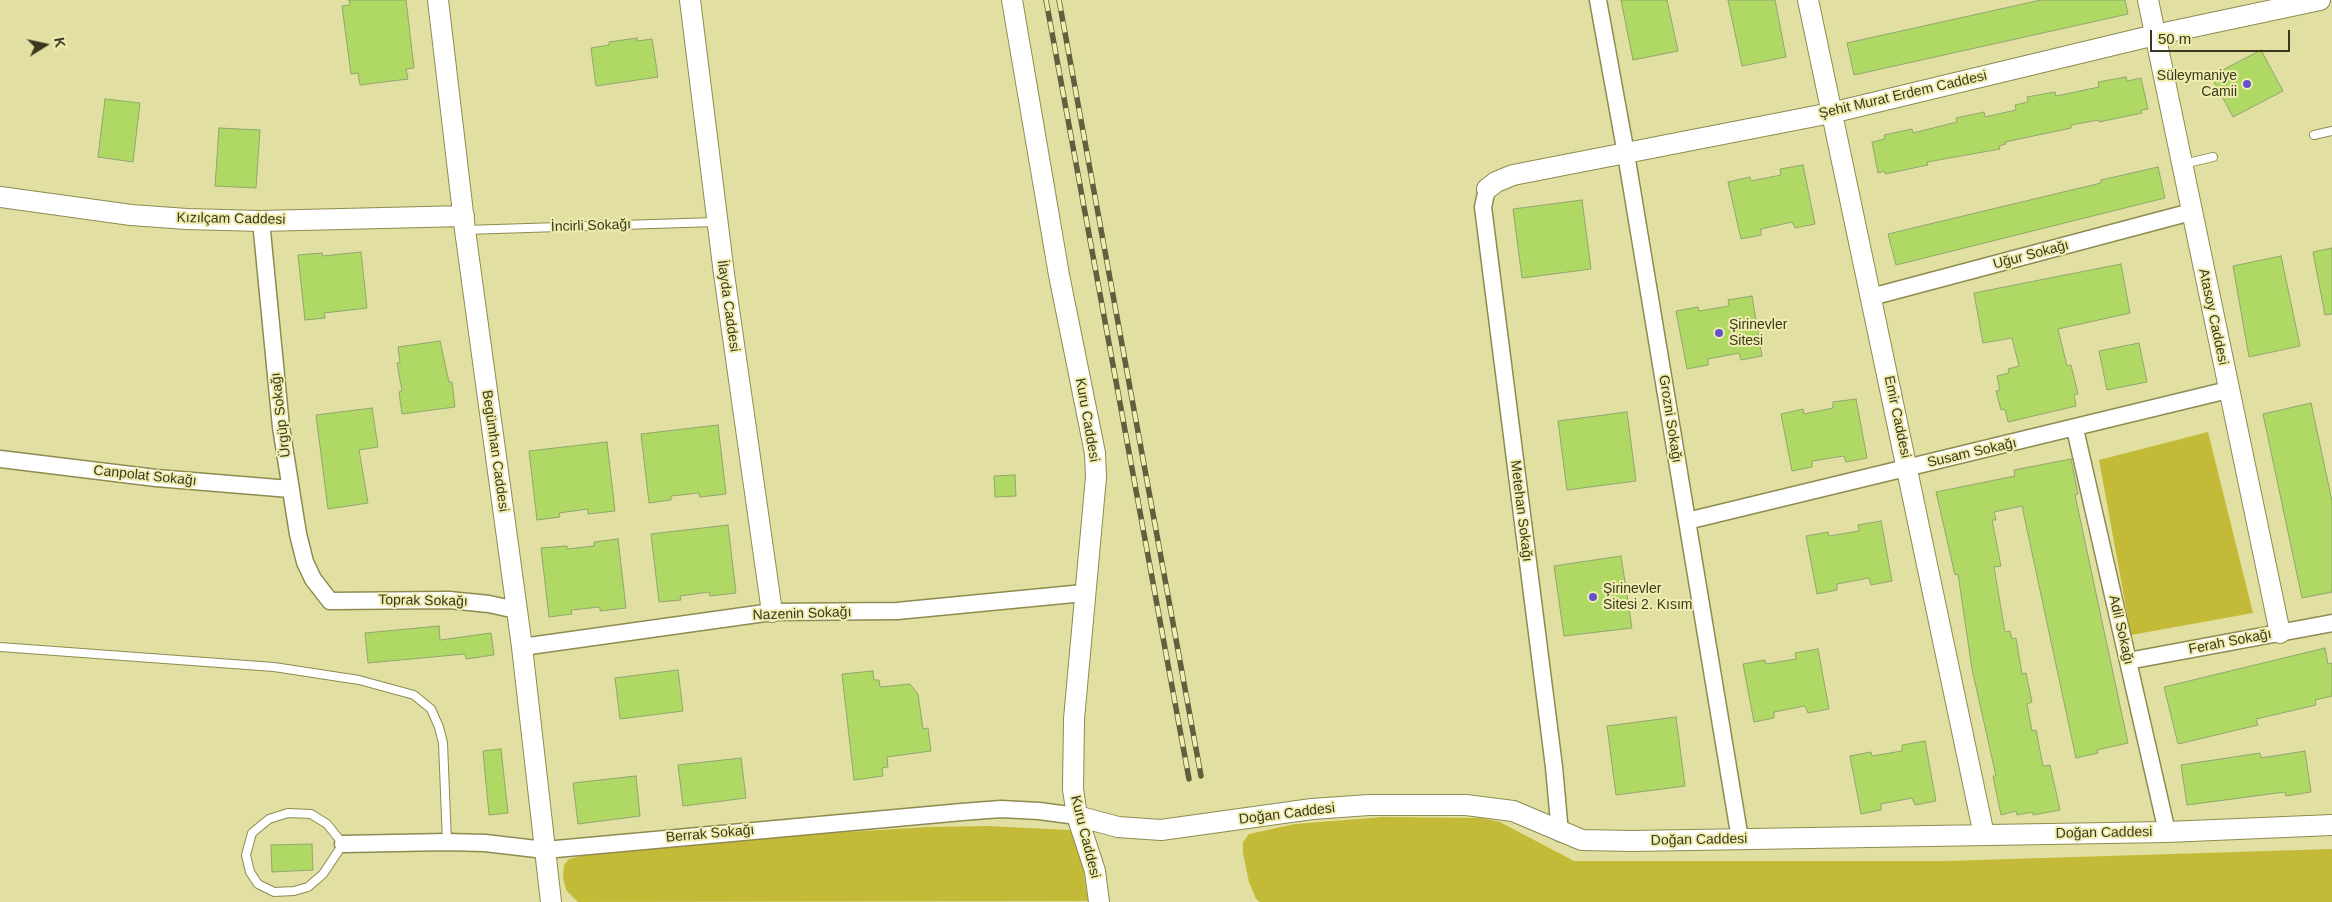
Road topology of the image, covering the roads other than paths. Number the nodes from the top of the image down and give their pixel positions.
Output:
1 (438, 0) edge
2 (690, 0) edge
3 (1012, 0) edge
4 (1598, 0) edge
5 (1808, 0) edge
6 (2148, 0) edge
7 (2320, 0) edge
8 (2155, 35) junction
9 (1832, 113) junction
10 (2332, 131) edge
11 (2314, 135) dead end
12 (1626, 154) junction
13 (2213, 157) dead end
14 (2181, 164) junction
15 (1487, 190) joint
16 (0, 196) edge
17 (2191, 212) junction
18 (261, 221) junction
19 (717, 222) junction
20 (465, 223) junction
21 (1871, 297) junction
22 (2228, 390) junction
23 (2075, 429) junction
24 (0, 459) edge
25 (1908, 468) junction
26 (290, 489) junction
27 (1687, 521) junction
28 (1084, 593) junction
29 (330, 601) joint
30 (516, 610) junction
31 (772, 612) junction
32 (2332, 623) edge
33 (2280, 632) junction
34 (0, 647) edge
35 (522, 647) junction
36 (2128, 661) junction
37 (1077, 816) junction
38 (2332, 825) edge
39 (2168, 832) junction
40 (1560, 833) junction
41 (1984, 835) junction
42 (1740, 839) junction
43 (447, 842) junction
44 (343, 844) junction
45 (545, 850) junction
46 (551, 902) edge
47 (1099, 902) edge

1 - 20 street, Begümhan Caddesi
2 - 19 street, İlayda Caddesi
3 - 28 street, Kuru Caddesi
4 - 12 street, Grozni Sokağı
5 - 9 street, Emir Caddesi
6 - 8 street, Atasoy Caddesi
7 - 8 street, Şehit Murat Erdem Caddesi
8 - 9 street, Şehit Murat Erdem Caddesi
8 - 14 street, Atasoy Caddesi
9 - 12 street, Şehit Murat Erdem Caddesi
9 - 21 street, Emir Caddesi
10 - 11 lane
12 - 15 street, Şehit Murat Erdem Caddesi
12 - 27 street, Grozni Sokağı
13 - 14 lane
14 - 17 street, Atasoy Caddesi
15 - 40 street, Metehan Sokağı
16 - 18 street, Kızılçam Caddesi
17 - 21 street, Uğur Sokağı
17 - 22 street, Atasoy Caddesi
18 - 20 street, Kızılçam Caddesi
18 - 26 street, Ürgüp Sokağı
19 - 20 lane, İncirli Sokağı
19 - 31 street, İlayda Caddesi
20 - 30 street, Begümhan Caddesi
21 - 25 street, Emir Caddesi
22 - 23 street, Susam Sokağı
22 - 33 street, Atasoy Caddesi
23 - 25 street, Susam Sokağı
23 - 36 street, Adil Sokağı
24 - 26 street, Canpolat Sokağı
25 - 27 street, Susam Sokağı
25 - 41 street, Emir Caddesi
26 - 29 street, Ürgüp Sokağı
27 - 42 street, Grozni Sokağı
28 - 31 street, Nazenin Sokağı
28 - 37 street, Kuru Caddesi
29 - 30 street, Toprak Sokağı
30 - 35 street, Begümhan Caddesi
31 - 35 street, Nazenin Sokağı
32 - 33 street, Ferah Sokağı
33 - 36 street, Ferah Sokağı
34 - 43 lane
35 - 45 street, Begümhan Caddesi
36 - 39 street, Adil Sokağı
37 - 40 street, Doğan Caddesi
37 - 45 street, Berrak Sokağı
37 - 47 street, Kuru Caddesi
38 - 39 street, Doğan Caddesi
39 - 41 street, Doğan Caddesi
40 - 42 street, Doğan Caddesi
41 - 42 street, Doğan Caddesi
43 - 44 street, Berrak Sokağı
43 - 45 street, Berrak Sokağı
44 - 44 lane
45 - 46 street, Begümhan Caddesi

